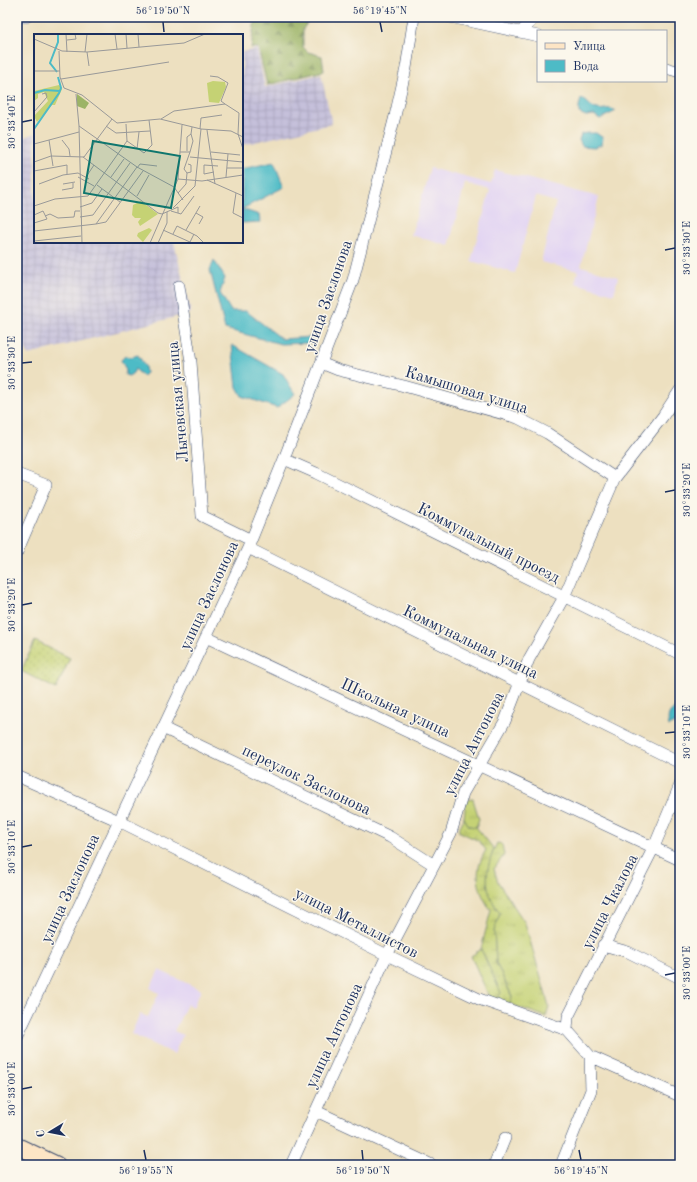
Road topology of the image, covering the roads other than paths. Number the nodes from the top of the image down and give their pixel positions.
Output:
1 (17, 17) edge
2 (26, 17) edge
3 (414, 17) edge
4 (450, 17) edge
5 (535, 17) edge
6 (520, 32) junction
7 (537, 36) edge
8 (667, 68) edge
9 (680, 72) edge
10 (180, 286) dead end
11 (321, 363) junction
12 (680, 390) edge
13 (284, 459) junction
14 (17, 474) edge
15 (615, 478) junction
16 (202, 516) joint
17 (250, 544) junction
18 (17, 552) edge
19 (564, 597) junction
20 (206, 637) junction
21 (680, 654) edge
22 (520, 684) junction
23 (163, 728) junction
24 (680, 763) edge
25 (479, 764) junction
26 (17, 776) edge
27 (680, 786) edge
28 (119, 821) junction
29 (654, 847) junction
30 (680, 860) edge
31 (434, 865) junction
32 (603, 946) junction
33 (387, 955) junction
34 (680, 978) edge
35 (568, 1030) junction
36 (17, 1037) edge
37 (590, 1056) junction
38 (680, 1096) edge
39 (316, 1111) junction
40 (505, 1138) dead end
41 (17, 1146) edge
42 (57, 1165) edge
43 (291, 1165) edge
44 (432, 1165) edge
45 (494, 1165) edge
46 (560, 1165) edge

1 - 2 street
3 - 11 street, улица Заслонова
4 - 6 street
5 - 6 street
6 - 7 street
8 - 9 street
10 - 16 street, Лычевская улица
11 - 13 street, улица Заслонова
11 - 15 street, Камышовая улица
12 - 15 street, улица Антонова
13 - 17 street, улица Заслонова
13 - 19 street, Коммунальный проезд
14 - 18 street
15 - 19 street, улица Антонова
16 - 17 street, Коммунальная улица
17 - 20 street, улица Заслонова
17 - 22 street, Коммунальная улица
19 - 21 street, Коммунальный проезд
19 - 22 street, улица Антонова
20 - 23 street, улица Заслонова
20 - 25 street, Школьная улица
22 - 24 street, Коммунальная улица
22 - 25 street, улица Антонова
23 - 28 street, улица Заслонова
23 - 31 street, переулок Заслонова
25 - 29 street, Школьная улица
25 - 31 street, улица Антонова
26 - 28 street, улица Металлистов
27 - 29 street, улица Чкалова
28 - 33 street, улица Металлистов
28 - 36 street, улица Заслонова
29 - 30 street, Школьная улица
29 - 32 street, улица Чкалова
31 - 33 street, улица Антонова
32 - 34 street
32 - 35 street, улица Чкалова
33 - 35 street, улица Металлистов
33 - 39 street, улица Антонова
35 - 37 street
37 - 38 street
37 - 46 street
39 - 43 street, улица Антонова
39 - 44 street
40 - 45 street
41 - 42 main road

